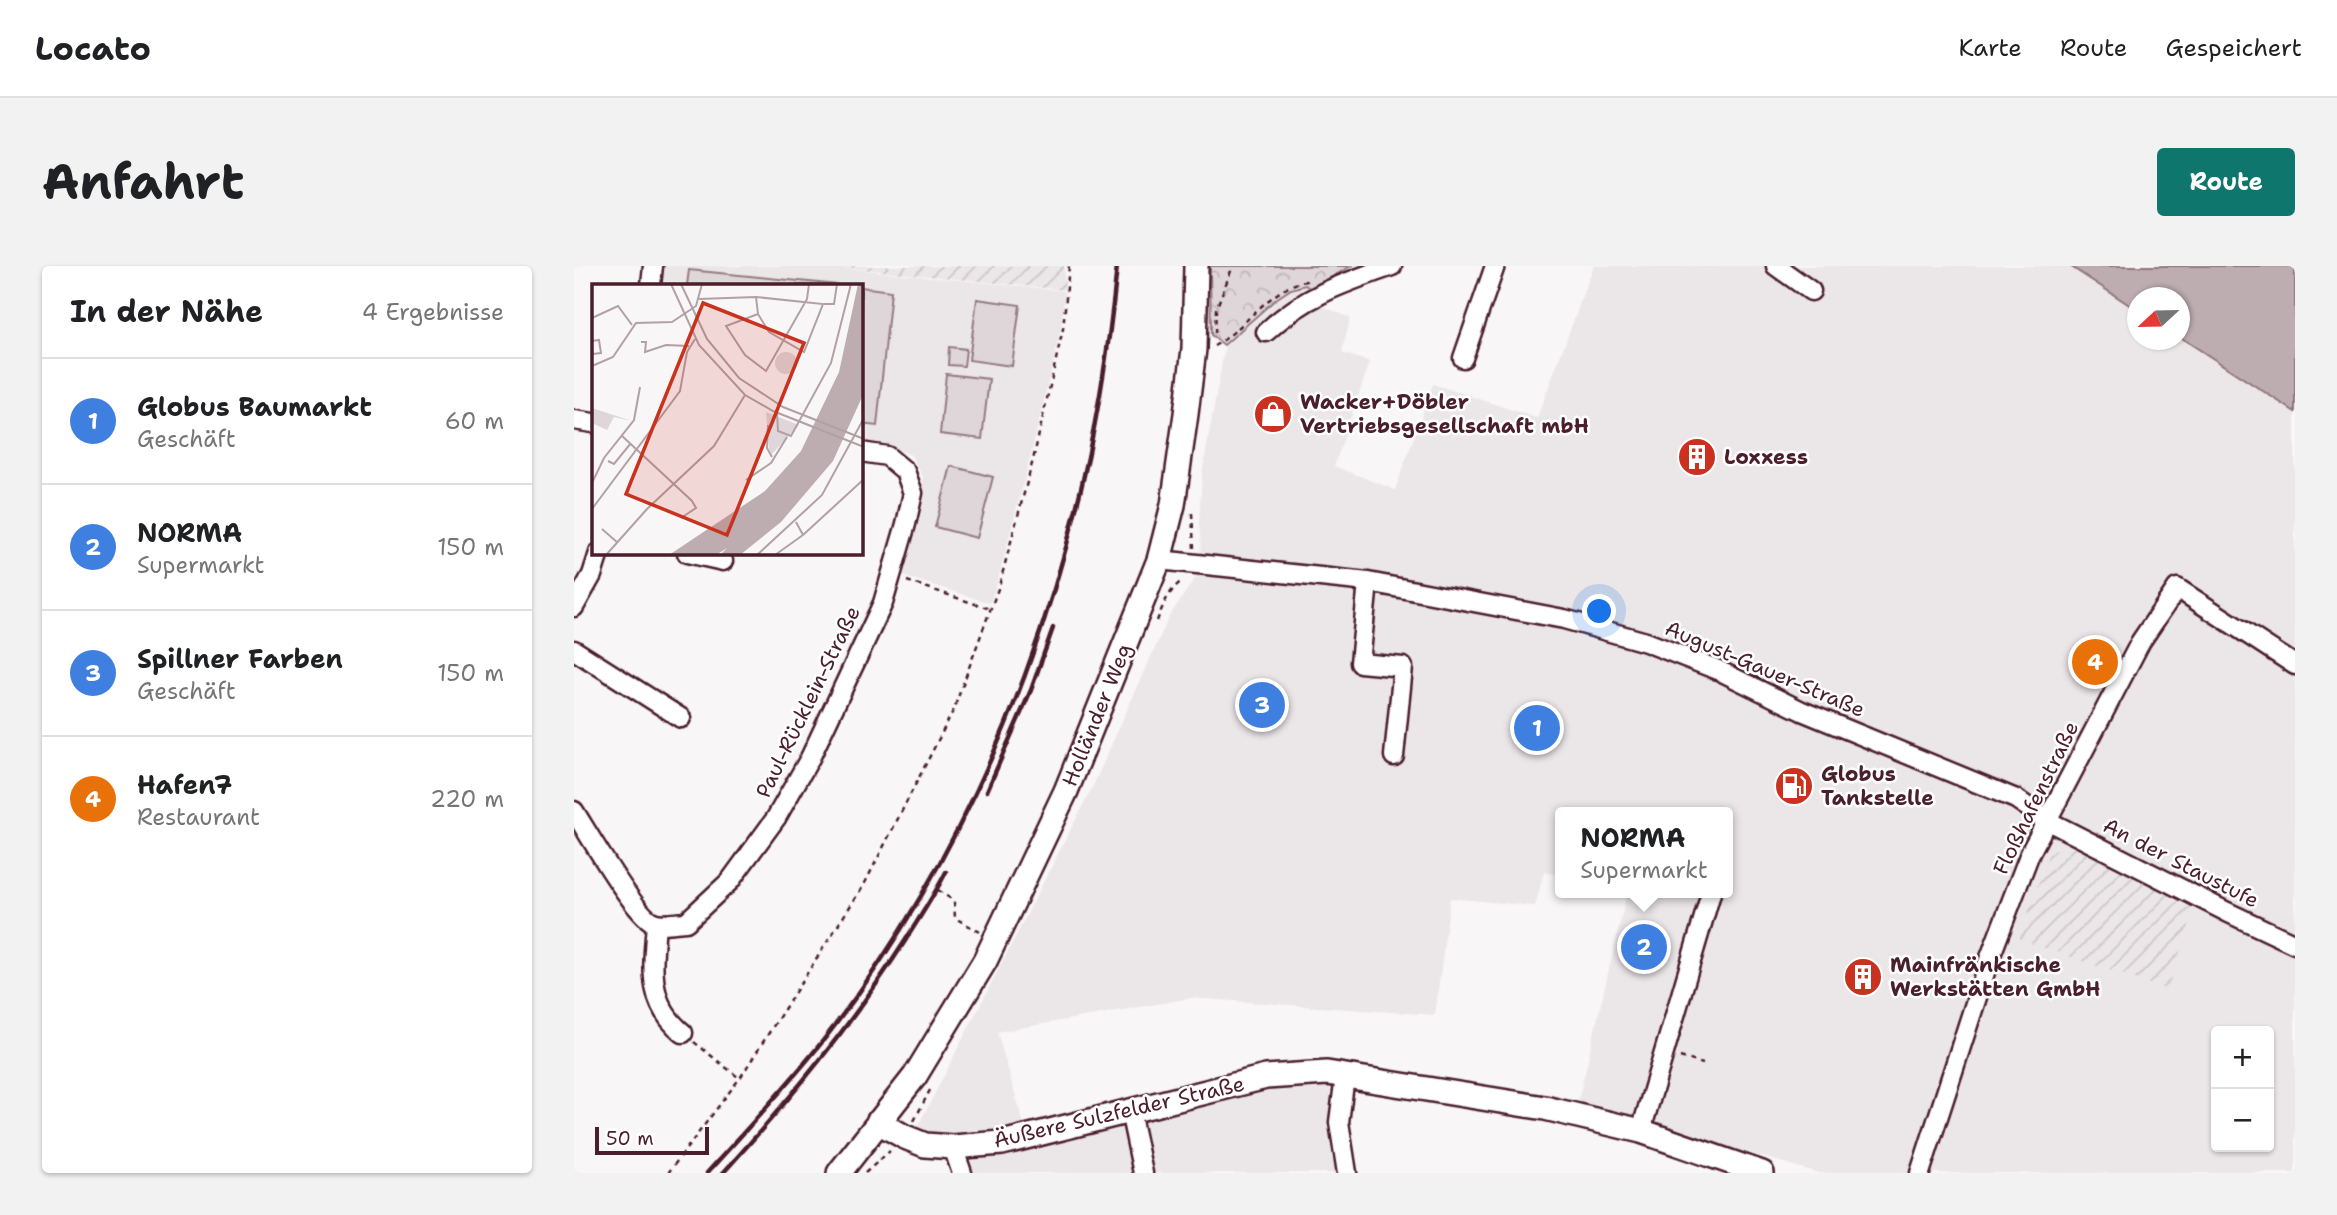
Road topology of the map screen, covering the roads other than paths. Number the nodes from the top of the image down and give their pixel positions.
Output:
1 (653, 266) edge
2 (1196, 266) edge
3 (1392, 266) edge
4 (1495, 266) edge
5 (1776, 266) edge
6 (651, 284) edge
7 (1811, 291) dead end
8 (1266, 332) dead end
9 (1463, 358) dead end
10 (574, 420) edge
11 (592, 423) edge
12 (863, 452) edge
13 (597, 555) edge
14 (696, 555) edge
15 (1159, 560) junction
16 (723, 561) dead end
17 (1368, 582) junction
18 (574, 607) edge
19 (574, 650) edge
20 (2295, 665) edge
21 (681, 718) dead end
22 (1394, 756) dead end
23 (574, 811) edge
24 (2048, 821) junction
25 (1710, 898) edge
26 (656, 923) junction
27 (2295, 944) edge
28 (683, 1033) road end
29 (1345, 1076) junction
30 (1130, 1111) junction
31 (878, 1122) junction
32 (1642, 1131) junction
33 (953, 1147) junction
34 (839, 1173) edge
35 (962, 1173) edge
36 (1143, 1173) edge
37 (1347, 1173) edge
38 (1762, 1173) edge
39 (1920, 1173) edge

1 - 6 street
2 - 15 main road, Holländer Weg
3 - 8 street
4 - 9 street
5 - 7 street
10 - 11 street
12 - 26 street, Paul-Rücklein-Straße
13 - 18 street
14 - 16 street
15 - 17 street, August-Gauer-Straße
15 - 31 main road, Holländer Weg
17 - 22 street
17 - 24 street, August-Gauer-Straße
19 - 21 street
20 - 24 street, Floßhafenstraße
23 - 26 street
24 - 27 street, An der Staustufe
24 - 39 street, Floßhafenstraße
25 - 32 street
26 - 28 street
29 - 30 main road, Äußere Sulzfelder Straße
29 - 32 main road, Äußere Sulzfelder Straße
29 - 37 street
30 - 33 main road, Äußere Sulzfelder Straße
30 - 36 street
31 - 33 main road, Äußere Sulzfelder Straße
31 - 34 main road
32 - 38 main road, Äußere Sulzfelder Straße
33 - 35 street

